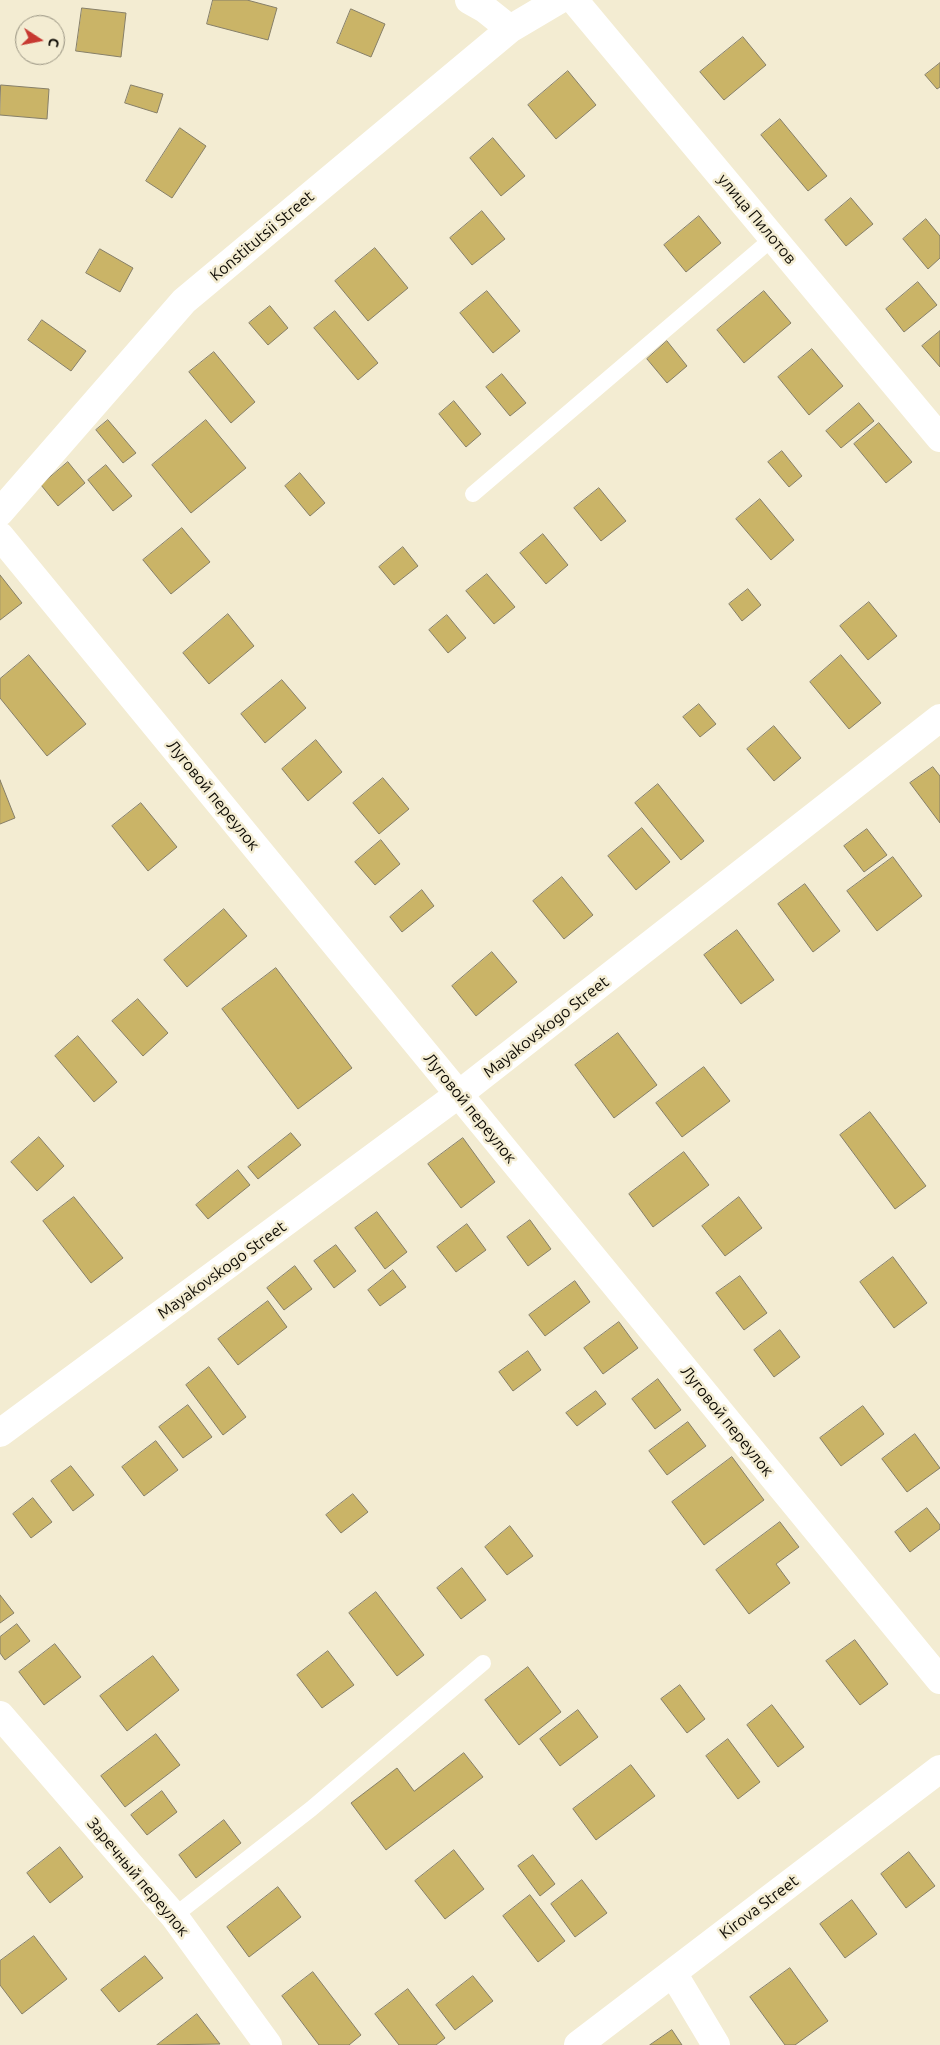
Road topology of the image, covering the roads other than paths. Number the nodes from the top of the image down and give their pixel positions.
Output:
1 (469, 0) edge
2 (559, 0) edge
3 (574, 0) edge
4 (510, 29) junction
5 (773, 238) junction
6 (940, 438) edge
7 (473, 494) dead end
8 (0, 512) edge
9 (0, 536) edge
10 (940, 718) edge
11 (459, 1094) junction
12 (0, 1433) edge
13 (483, 1662) dead end
14 (940, 1680) edge
15 (0, 1715) edge
16 (940, 1770) edge
17 (174, 1916) junction
18 (673, 1973) junction
19 (268, 2045) edge
20 (578, 2045) edge
21 (716, 2045) edge

1 - 4 street
2 - 4 street, Konstitutsii Street
3 - 5 street, улица Пилотов
4 - 8 street, Konstitutsii Street
5 - 6 street, улица Пилотов
5 - 7 lane
9 - 11 street, Луговой переулок
10 - 11 street, Mayakovskogo Street
11 - 12 street, Mayakovskogo Street
11 - 14 street, Луговой переулок
13 - 17 lane
15 - 17 street, Заречный переулок
16 - 18 street, Kirova Street
17 - 19 street, Заречный переулок
18 - 20 street, Kirova Street
18 - 21 street

